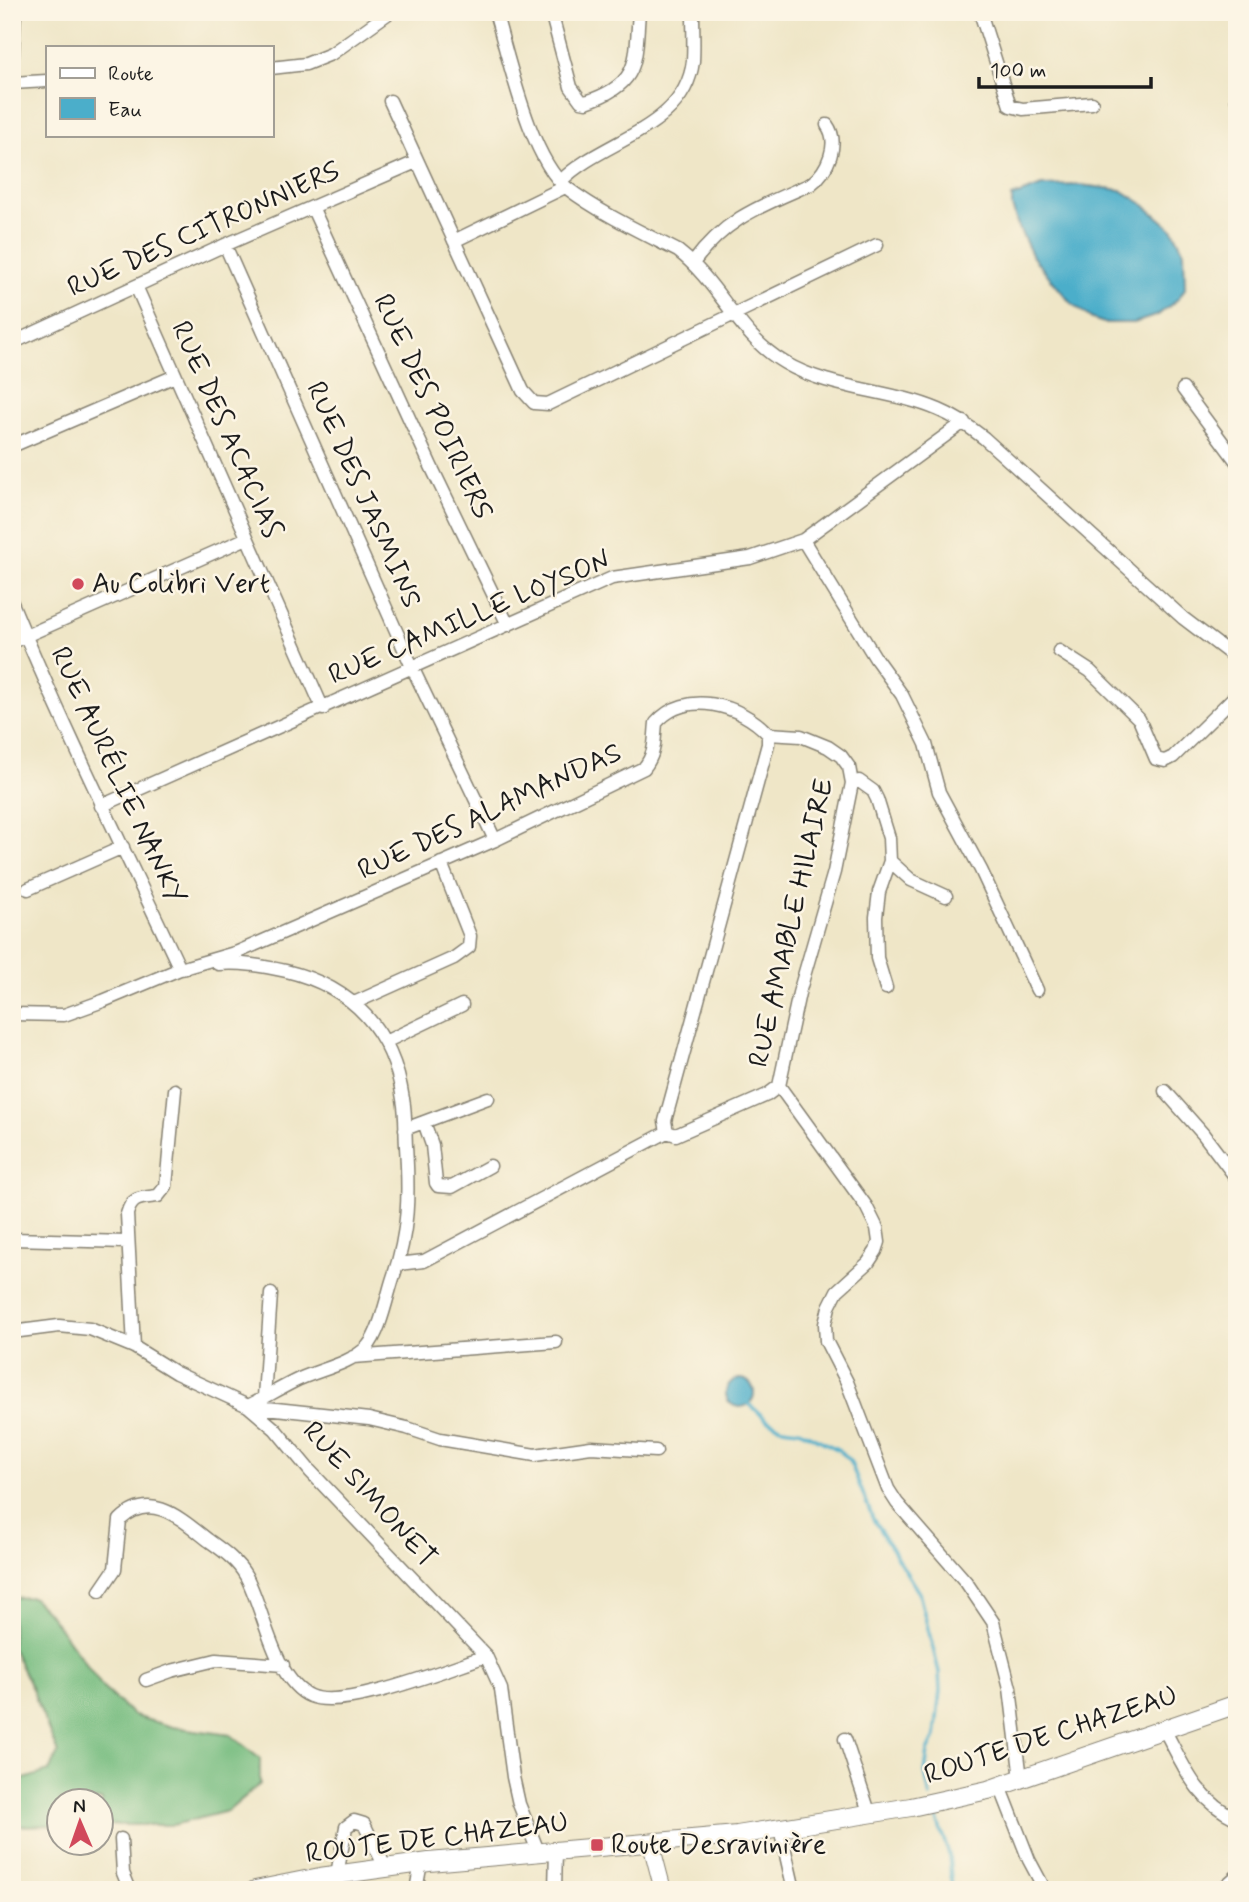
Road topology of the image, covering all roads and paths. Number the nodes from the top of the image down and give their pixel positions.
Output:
1 (15, 12) edge
2 (390, 12) edge
3 (495, 12) edge
4 (551, 12) edge
5 (639, 12) edge
6 (693, 12) edge
7 (981, 12) edge
8 (12, 68) edge
9 (273, 68) edge
10 (46, 81) edge
11 (12, 83) edge
12 (1237, 89) edge
13 (390, 100) dead end
14 (1237, 101) edge
15 (1092, 103) dead end
16 (827, 125) dead end
17 (416, 162) junction
18 (563, 184) junction
19 (313, 209) junction
20 (454, 241) junction
21 (877, 245) dead end
22 (225, 246) junction
23 (693, 263) junction
24 (136, 286) junction
25 (733, 315) junction
26 (12, 343) edge
27 (175, 376) junction
28 (1183, 389) dead end
29 (964, 422) junction
30 (12, 446) edge
31 (1237, 462) edge
32 (247, 538) junction
33 (803, 540) junction
34 (12, 603) edge
35 (508, 625) junction
36 (26, 637) junction
37 (12, 642) edge
38 (1059, 651) dead end
39 (1237, 659) edge
40 (413, 668) junction
41 (1237, 694) edge
42 (323, 709) junction
43 (768, 734) junction
44 (852, 783) junction
45 (101, 806) junction
46 (495, 839) junction
47 (123, 847) junction
48 (890, 861) junction
49 (441, 863) junction
50 (28, 889) dead end
51 (946, 896) dead end
52 (180, 969) junction
53 (886, 988) dead end
54 (1037, 990) dead end
55 (354, 1003) junction
56 (462, 1005) dead end
57 (12, 1014) edge
58 (385, 1042) junction
59 (779, 1086) junction
60 (175, 1090) dead end
61 (1165, 1091) dead end
62 (488, 1098) dead end
63 (424, 1122) junction
64 (666, 1126) junction
65 (405, 1129) junction
66 (490, 1166) dead end
67 (1237, 1179) edge
68 (12, 1239) edge
69 (127, 1242) junction
70 (398, 1264) junction
71 (271, 1294) dead end
72 (12, 1332) edge
73 (556, 1342) dead end
74 (134, 1347) junction
75 (352, 1357) junction
76 (264, 1397) junction
77 (248, 1406) junction
78 (656, 1451) dead end
79 (100, 1591) dead end
80 (486, 1656) junction
81 (283, 1665) junction
82 (146, 1680) dead end
83 (1237, 1704) edge
84 (1164, 1729) junction
85 (845, 1739) dead end
86 (1021, 1779) junction
87 (1000, 1786) junction
88 (870, 1815) junction
89 (1237, 1819) edge
90 (780, 1829) junction
91 (121, 1839) dead end
92 (651, 1844) junction
93 (547, 1851) junction
94 (421, 1863) junction
95 (385, 1867) junction
96 (337, 1874) junction
97 (1237, 1876) edge
98 (130, 1890) edge
99 (255, 1890) edge
100 (416, 1890) edge
101 (555, 1890) edge
102 (663, 1890) edge
103 (794, 1890) edge
104 (1045, 1890) edge
105 (1221, 1890) edge

1 - 8 street
2 - 9 street
3 - 18 street
4 - 5 street
6 - 18 street
7 - 15 street
10 - 11 street
12 - 14 street
13 - 17 street
16 - 23 street
17 - 19 street, RUE DES CITRONNIERS
17 - 20 street
18 - 20 street
18 - 23 street
19 - 22 street, RUE DES CITRONNIERS
19 - 35 street, RUE DES POIRIERS
20 - 25 street
21 - 25 street
22 - 24 street, RUE DES CITRONNIERS
22 - 40 street, RUE DES JASMINS
23 - 25 street
24 - 26 street, RUE DES CITRONNIERS
24 - 27 street, RUE DES ACACIAS
25 - 29 street
27 - 30 street
27 - 32 street, RUE DES ACACIAS
28 - 31 street
29 - 33 street, RUE CAMILLE LOYSON
29 - 39 street
32 - 36 street
32 - 42 street, RUE DES ACACIAS
33 - 35 street, RUE CAMILLE LOYSON
33 - 54 street
34 - 36 street, RUE AURÉLIE NANKY
35 - 40 street, RUE CAMILLE LOYSON
36 - 37 street
36 - 45 street, RUE AURÉLIE NANKY
38 - 41 street
40 - 42 street, RUE CAMILLE LOYSON
40 - 46 street, RUE DES JASMINS
42 - 45 street, RUE CAMILLE LOYSON
43 - 44 street, RUE AMABLE HILAIRE
43 - 46 street, RUE DES ALAMANDAS
43 - 64 street
44 - 48 street
44 - 59 street, RUE AMABLE HILAIRE
45 - 47 street, RUE AURÉLIE NANKY
46 - 49 street, RUE DES ALAMANDAS
47 - 50 street
47 - 52 street, RUE AURÉLIE NANKY
48 - 51 street
48 - 53 street
49 - 52 street, RUE DES ALAMANDAS
49 - 55 street
52 - 55 street
52 - 57 street, RUE DES ALAMANDAS
55 - 58 street
56 - 58 street
58 - 65 street
59 - 64 street, RUE AMABLE HILAIRE
59 - 86 street
60 - 69 street
61 - 67 street
62 - 63 street
63 - 65 street
63 - 66 street
64 - 70 street, RUE AMABLE HILAIRE
65 - 70 street
68 - 69 street
69 - 74 street
70 - 75 street
71 - 76 street
72 - 74 street, RUE SIMONET
73 - 75 street
74 - 77 street, RUE SIMONET
75 - 76 street
76 - 77 street
77 - 78 street
77 - 80 street, RUE SIMONET
79 - 81 street
80 - 81 street
80 - 93 street, RUE SIMONET
81 - 82 street
83 - 84 main road, ROUTE DE CHAZEAU
84 - 86 main road, ROUTE DE CHAZEAU
84 - 89 street
85 - 88 street
86 - 87 main road, ROUTE DE CHAZEAU
87 - 88 main road, ROUTE DE CHAZEAU
87 - 104 street
88 - 90 main road, ROUTE DE CHAZEAU
90 - 92 main road, ROUTE DE CHAZEAU
90 - 103 street
91 - 98 street
92 - 93 main road, ROUTE DE CHAZEAU
92 - 102 street
93 - 94 main road, ROUTE DE CHAZEAU
93 - 101 street
94 - 95 main road, ROUTE DE CHAZEAU
94 - 100 street
95 - 96 main road, ROUTE DE CHAZEAU
95 - 96 street
96 - 99 main road, ROUTE DE CHAZEAU
97 - 105 street

